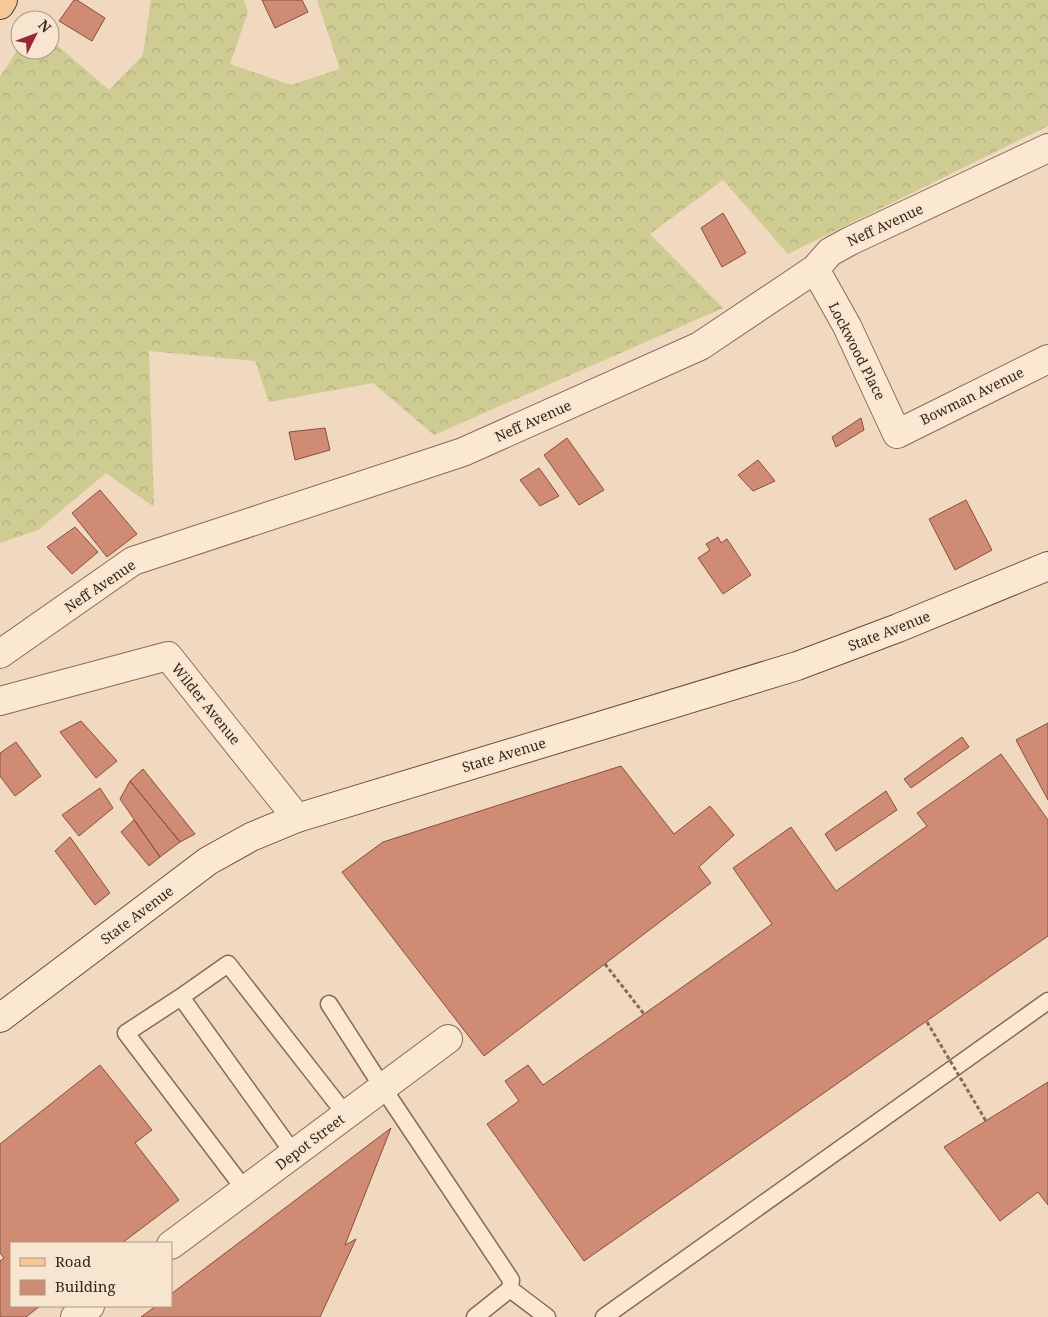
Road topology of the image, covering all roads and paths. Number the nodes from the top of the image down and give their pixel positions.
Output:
1 (3, 0) edge
2 (0, 5) edge
3 (1048, 148) edge
4 (815, 269) junction
5 (1048, 359) edge
6 (897, 434) joint
7 (1048, 566) edge
8 (0, 654) edge
9 (0, 701) edge
10 (297, 818) junction
11 (605, 964) dead end
12 (181, 997) junction
13 (1048, 1001) edge
14 (329, 1004) dead end
15 (644, 1014) dead end
16 (0, 1018) edge
17 (926, 1022) dead end
18 (448, 1039) dead end
19 (383, 1088) junction
20 (346, 1115) junction
21 (986, 1121) dead end
22 (294, 1154) junction
23 (245, 1190) junction
24 (172, 1244) edge
25 (510, 1289) junction
26 (89, 1307) edge
27 (75, 1317) edge
28 (475, 1317) edge
29 (547, 1317) edge
30 (604, 1317) edge

1 - 2 main road
3 - 4 street, Neff Avenue
4 - 6 street, Lockwood Place
4 - 8 street, Neff Avenue
5 - 6 street, Bowman Avenue
7 - 10 street, State Avenue
9 - 10 street, Wilder Avenue
10 - 16 street, State Avenue
11 - 15 path
12 - 20 lane
12 - 22 lane
12 - 23 lane
13 - 30 lane
14 - 19 lane
17 - 21 path, bridge
18 - 19 street, Depot Street
19 - 20 street, Depot Street
19 - 25 lane
20 - 22 street, Depot Street
22 - 23 street, Depot Street
23 - 24 street, Depot Street
25 - 28 lane
25 - 29 lane
26 - 27 street

